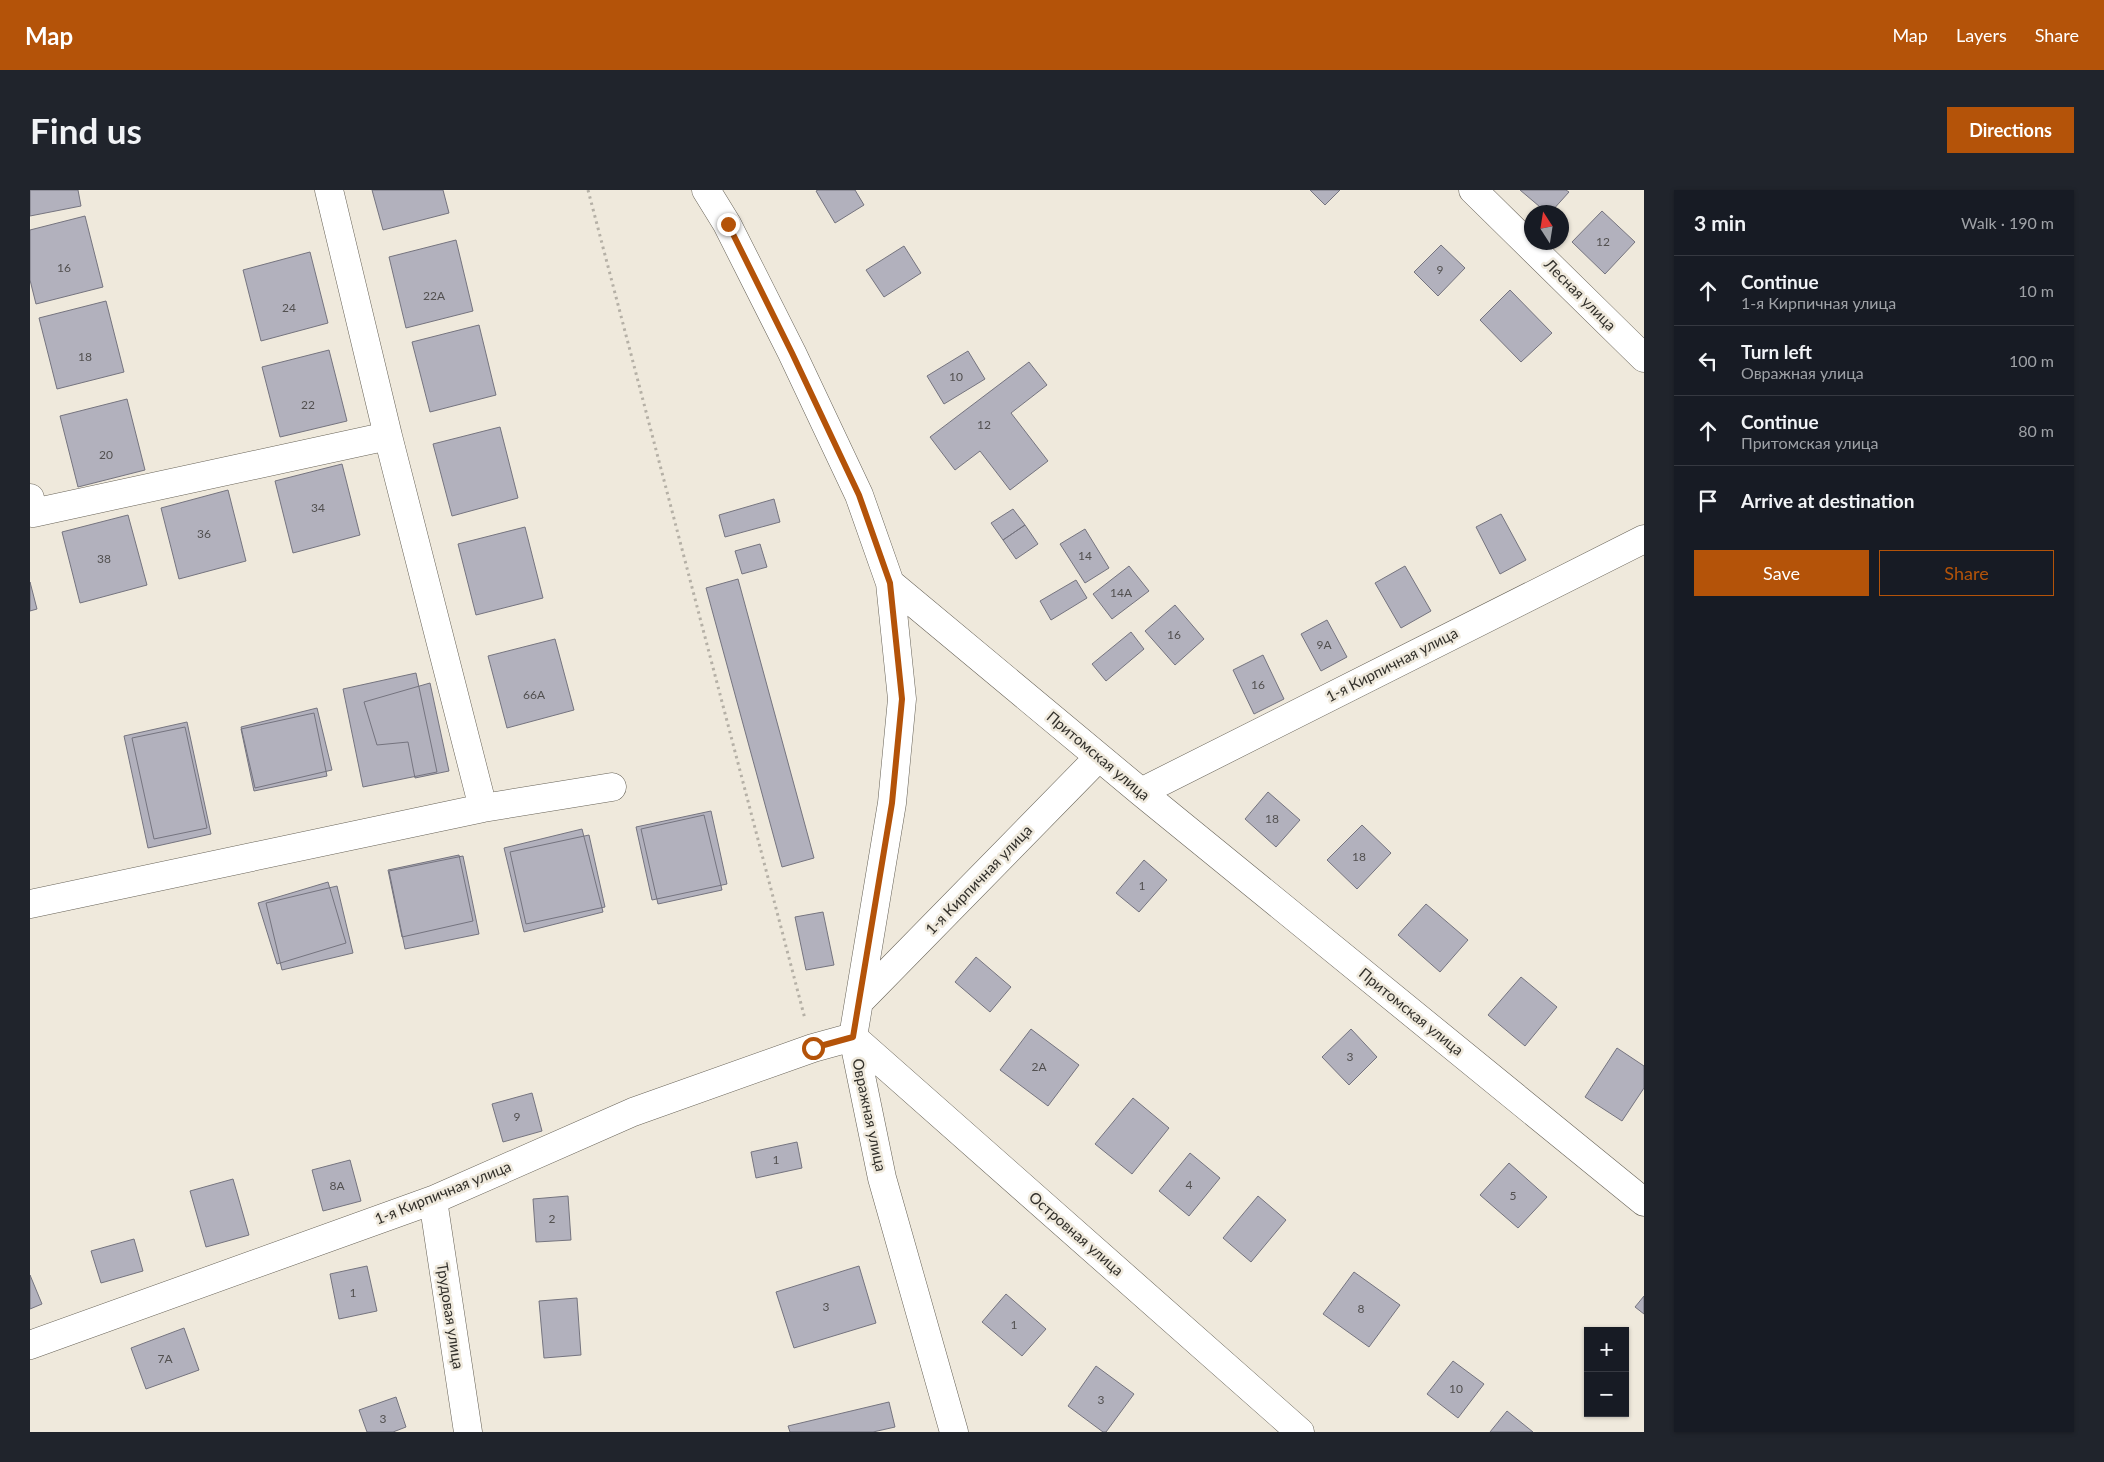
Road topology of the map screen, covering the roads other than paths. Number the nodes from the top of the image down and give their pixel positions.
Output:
1 (330, 190) edge
2 (706, 190) edge
3 (1473, 190) edge
4 (1644, 358) edge
5 (388, 436) junction
6 (31, 508) edge
7 (1644, 539) edge
8 (890, 583) junction
9 (1099, 757) junction
10 (612, 787) dead end
11 (1141, 792) junction
12 (483, 808) junction
13 (30, 904) edge
14 (858, 1002) junction
15 (853, 1037) junction
16 (433, 1200) junction
17 (1644, 1202) edge
18 (30, 1345) edge
19 (468, 1432) edge
20 (954, 1432) edge
21 (1300, 1432) edge

1 - 5 street
2 - 8 street
3 - 4 street, Лесная улица
5 - 6 street
5 - 12 street
7 - 11 street, 1-я Кирпичная улица
8 - 9 street, Притомская улица
8 - 14 street, Овражная улица
9 - 11 street, Притомская улица
9 - 14 street, 1-я Кирпичная улица
10 - 12 street
11 - 17 street, Притомская улица
12 - 13 street
14 - 15 street, Овражная улица
15 - 16 street, 1-я Кирпичная улица
15 - 20 street, Овражная улица
15 - 21 street, Островная улица
16 - 18 street, 1-я Кирпичная улица
16 - 19 street, Трудовая улица

